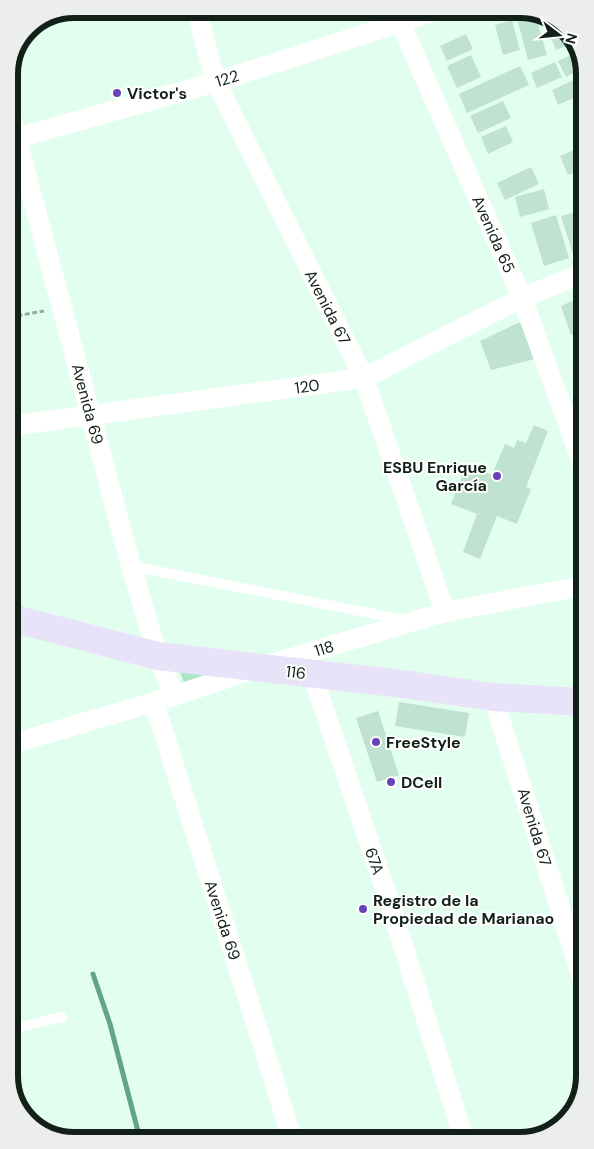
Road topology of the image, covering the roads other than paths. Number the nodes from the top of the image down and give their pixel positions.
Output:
1 (198, 18) edge
2 (390, 18) edge
3 (399, 18) edge
4 (216, 82) junction
5 (18, 137) edge
6 (18, 156) edge
7 (576, 276) edge
8 (522, 298) junction
9 (364, 378) junction
10 (91, 416) junction
11 (18, 425) edge
12 (576, 446) edge
13 (131, 566) junction
14 (576, 587) edge
15 (445, 612) junction
16 (18, 620) edge
17 (414, 621) junction
18 (158, 656) junction
19 (260, 668) junction
20 (312, 674) junction
21 (174, 696) junction
22 (494, 697) junction
23 (154, 702) junction
24 (576, 702) edge
25 (18, 742) edge
26 (576, 958) edge
27 (62, 1017) dead end
28 (18, 1028) edge
29 (290, 1131) edge
30 (462, 1132) edge

1 - 4 street, Avenida 67
2 - 4 street, 122
3 - 8 street, Avenida 65
4 - 5 street, 122
4 - 9 street, Avenida 67
6 - 10 street, Avenida 69
7 - 8 street, 120
8 - 9 street, 120
8 - 12 street, Avenida 65
9 - 10 street, 120
9 - 15 street, Avenida 67
10 - 11 street, 120
10 - 13 street, Avenida 69
13 - 17 lane
13 - 18 street, Avenida 69
14 - 15 street, 118
15 - 17 street, 118
16 - 18 street, 116
17 - 19 street, 118
18 - 19 street, 116
18 - 21 street, Avenida 69
19 - 20 street, 116
19 - 21 street, 118
20 - 22 street, 116
20 - 30 street, 67A
21 - 23 street, 118
22 - 24 street, 116
22 - 26 street, Avenida 67
23 - 25 street, 118
23 - 29 street, Avenida 69
27 - 28 lane

